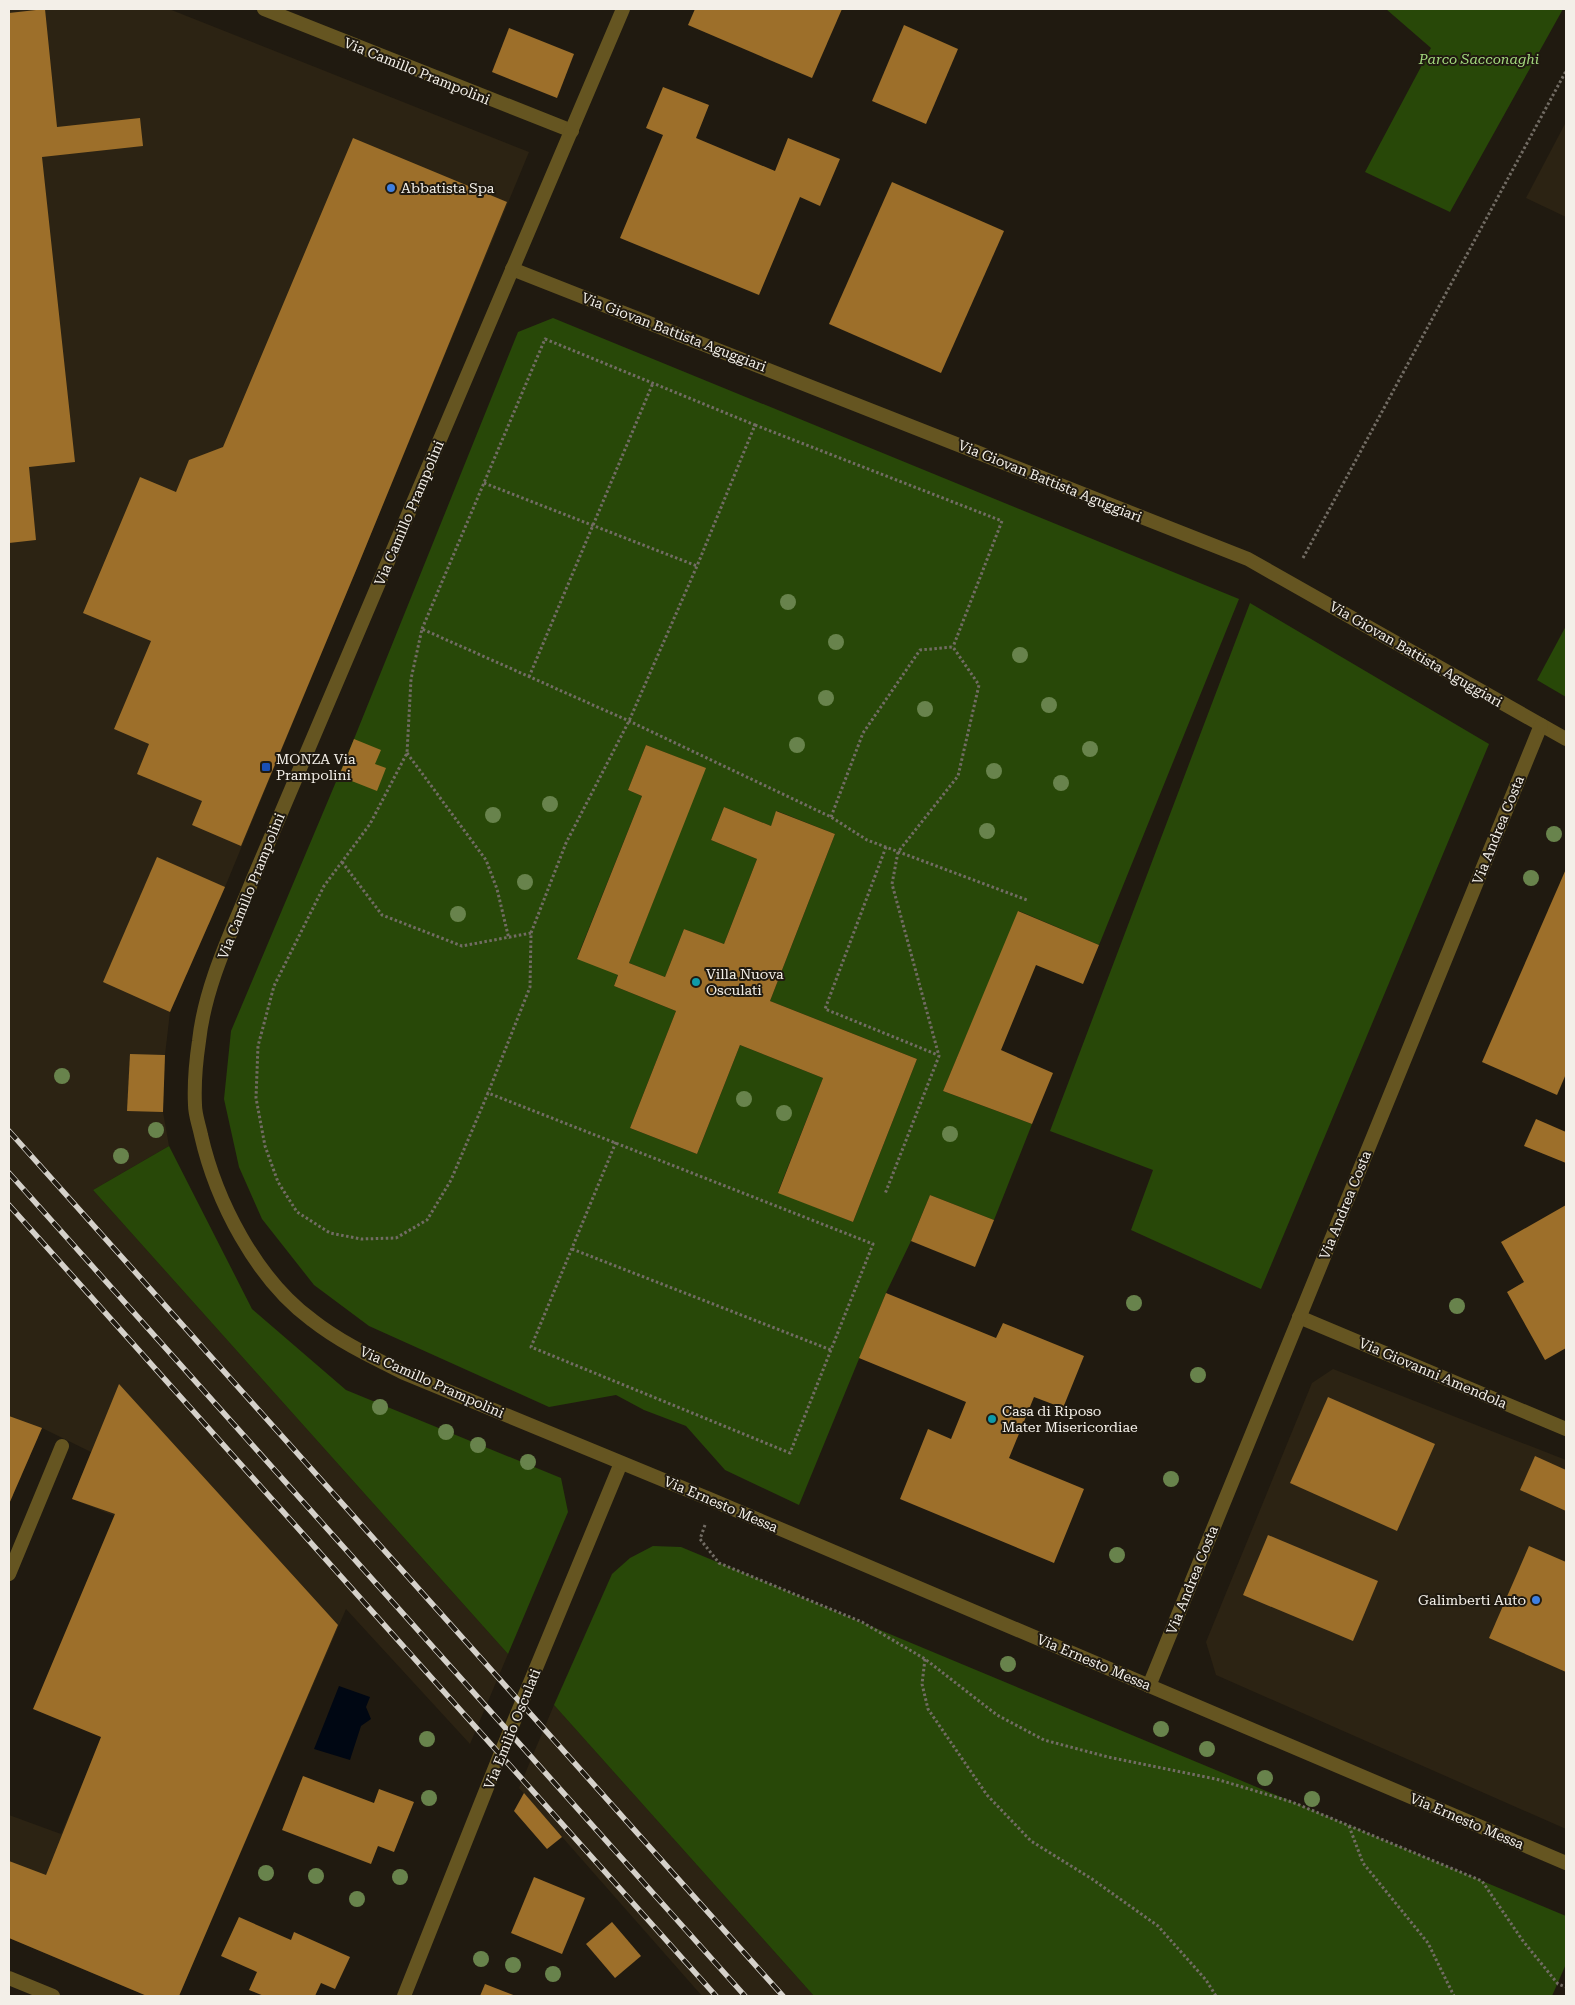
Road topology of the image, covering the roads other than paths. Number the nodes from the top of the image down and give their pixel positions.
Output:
1 (264, 9) edge
2 (622, 9) edge
3 (572, 131) junction
4 (512, 269) junction
5 (1541, 725) junction
6 (1566, 739) edge
7 (1299, 1317) junction
8 (1566, 1429) edge
9 (62, 1446) dead end
10 (621, 1462) junction
11 (9, 1574) edge
12 (1149, 1686) junction
13 (1566, 1863) edge
14 (9, 1978) edge
15 (53, 1996) edge
16 (404, 1996) edge

1 - 3 street, Via Camillo Prampolini
2 - 3 street, Via Camillo Prampolini
3 - 4 street, Via Camillo Prampolini
4 - 5 street, Via Giovan Battista Aguggiari
4 - 10 street, Via Camillo Prampolini
5 - 6 street, Via Giovan Battista Aguggiari
5 - 7 street, Via Andrea Costa
7 - 8 street, Via Giovanni Amendola
7 - 12 street, Via Andrea Costa
9 - 11 street
10 - 12 street, Via Ernesto Messa
10 - 16 street, Via Emilio Osculati
12 - 13 street, Via Ernesto Messa
14 - 15 street

